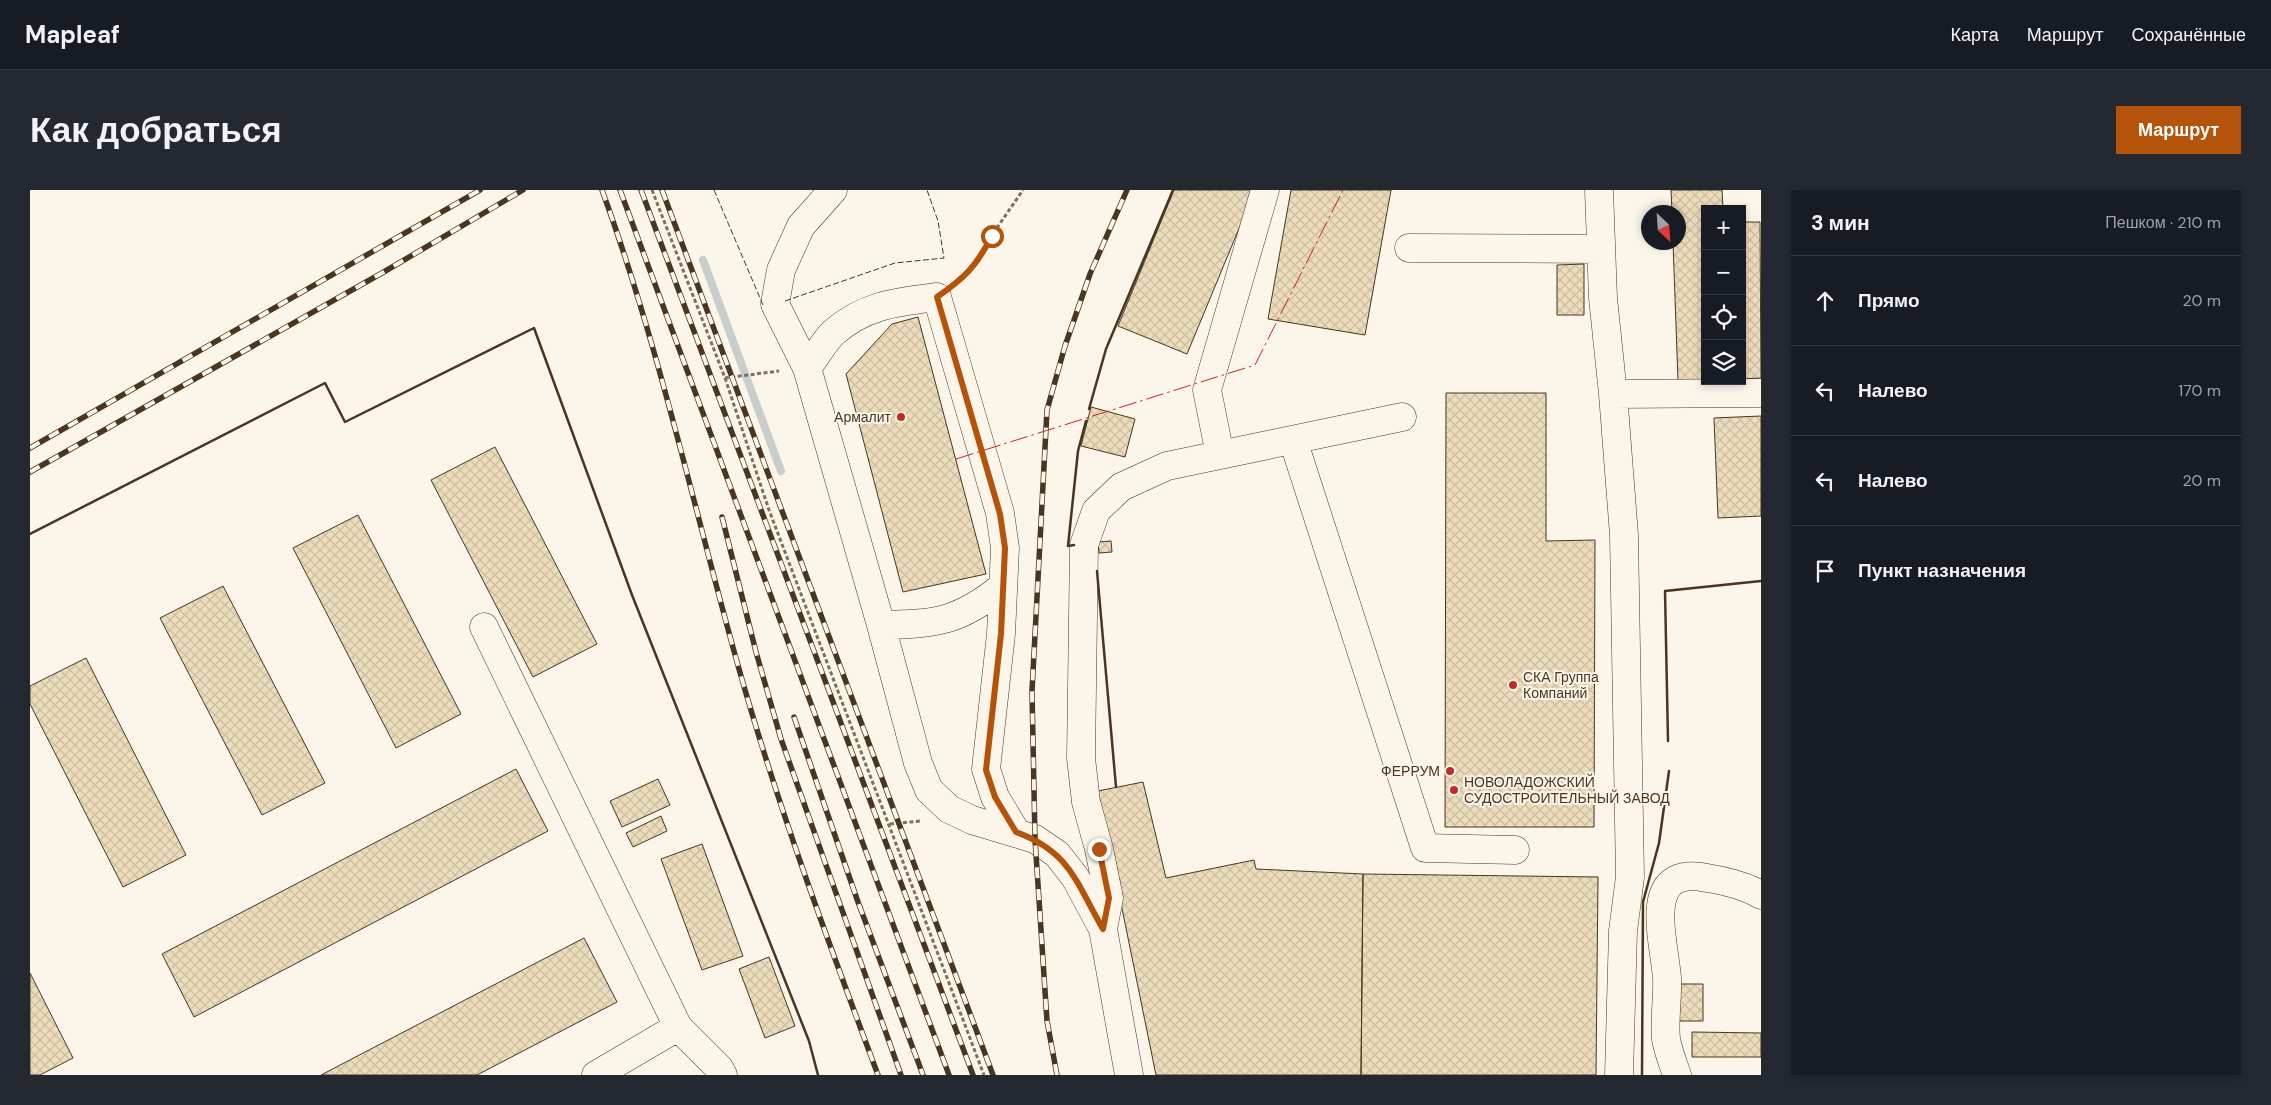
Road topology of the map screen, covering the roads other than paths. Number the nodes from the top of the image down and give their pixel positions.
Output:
1 (833, 190) edge
2 (1266, 190) edge
3 (1599, 190) edge
4 (1409, 248) dead end
5 (1601, 249) junction
6 (807, 368) junction
7 (1761, 393) edge
8 (1613, 394) junction
9 (1402, 417) dead end
10 (1293, 440) junction
11 (1220, 455) junction
12 (1003, 586) junction
13 (881, 625) junction
14 (484, 627) dead end
15 (1016, 832) junction
16 (1516, 850) dead end
17 (1761, 895) edge
18 (1103, 929) junction
19 (678, 1027) junction
20 (596, 1075) edge
21 (723, 1075) edge
22 (1129, 1075) edge
23 (1619, 1075) edge
24 (1677, 1075) edge

1 - 6 lane
2 - 11 lane
3 - 5 lane
4 - 5 lane
5 - 8 lane
6 - 12 lane
6 - 13 lane
7 - 8 lane
8 - 23 lane
9 - 10 lane
10 - 11 lane
10 - 16 lane
11 - 18 lane
12 - 13 lane
12 - 15 lane
13 - 15 lane
14 - 19 lane
15 - 18 lane
17 - 24 lane
18 - 22 lane
19 - 20 lane
19 - 21 lane

